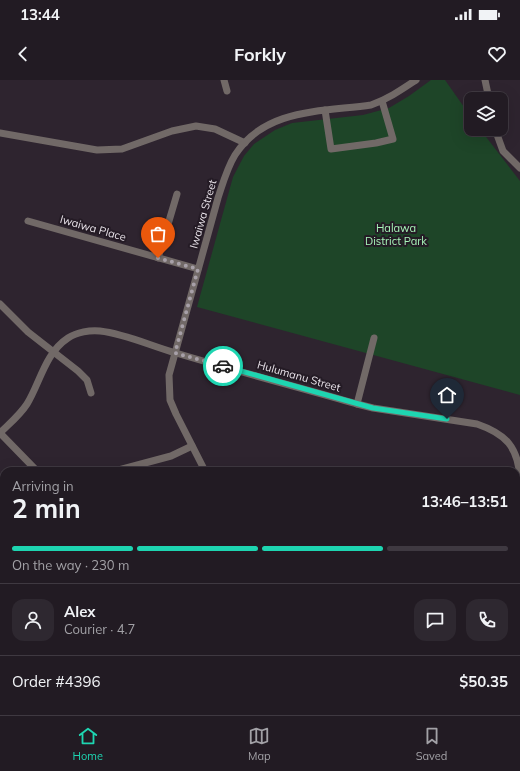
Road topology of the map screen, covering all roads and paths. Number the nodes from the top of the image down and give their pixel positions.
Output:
1 (224, 80) edge
2 (416, 80) edge
3 (484, 80) edge
4 (227, 91) dead end
5 (487, 92) edge
6 (382, 101) junction
7 (325, 110) junction
8 (0, 133) edge
9 (498, 136) edge
10 (245, 143) junction
11 (520, 168) edge
12 (177, 194) dead end
13 (28, 221) dead end
14 (158, 258) junction
15 (198, 269) junction
16 (0, 304) edge
17 (374, 338) dead end
18 (54, 353) junction
19 (175, 353) junction
20 (91, 393) dead end
21 (357, 404) junction
22 (0, 433) edge
23 (192, 446) junction
24 (517, 450) edge
25 (33, 467) edge
26 (130, 467) edge
27 (203, 467) edge
28 (519, 467) edge

1 - 4 street
2 - 6 street, Iwaiwa Street
3 - 5 street
6 - 7 street, Iwaiwa Street
6 - 7 street
7 - 10 street, Iwaiwa Street
8 - 10 street
9 - 11 street
10 - 15 street, Iwaiwa Street
12 - 14 street
13 - 14 street, Iwaiwa Place
14 - 15 street, Iwaiwa Place
15 - 19 street, Iwaiwa Street
16 - 18 street
17 - 21 street
18 - 19 street, Hulumanu Street
18 - 20 street
18 - 22 street, Hulumanu Street
19 - 21 street, Hulumanu Street
19 - 23 street, Iwaiwa Street
21 - 24 street, Hulumanu Street
22 - 25 street
23 - 26 street
23 - 27 street, Iwaiwa Street
24 - 28 street, Hulumanu Street

